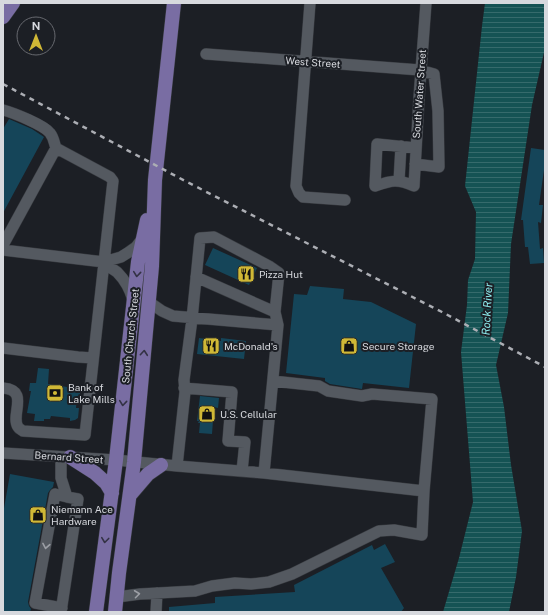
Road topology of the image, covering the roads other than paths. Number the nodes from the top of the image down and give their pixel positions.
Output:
1 (13, 3) edge
2 (174, 3) edge
3 (310, 3) edge
4 (426, 3) edge
5 (3, 17) edge
6 (206, 54) dead end
7 (305, 61) junction
8 (420, 70) junction
9 (3, 110) edge
10 (401, 146) junction
11 (56, 148) junction
12 (416, 148) junction
13 (415, 164) junction
14 (155, 180) junction
15 (399, 181) junction
16 (345, 200) dead end
17 (143, 238) junction
18 (3, 245) edge
19 (3, 250) edge
20 (104, 262) junction
21 (196, 277) junction
22 (149, 302) junction
23 (134, 304) junction
24 (275, 312) junction
25 (192, 319) junction
26 (278, 326) junction
27 (3, 348) edge
28 (93, 358) junction
29 (273, 381) junction
30 (3, 388) edge
31 (184, 388) junction
32 (3, 453) edge
33 (66, 457) junction
34 (116, 460) junction
35 (134, 462) junction
36 (161, 465) junction
37 (177, 466) junction
38 (242, 471) junction
39 (264, 473) junction
40 (424, 491) junction
41 (112, 493) junction
42 (130, 495) junction
43 (72, 498) junction
44 (157, 593) junction
45 (117, 597) junction
46 (62, 610) edge
47 (96, 612) edge
48 (115, 612) edge
49 (156, 612) edge

1 - 5 main road
2 - 14 main road, South Church Street
3 - 7 street
4 - 8 street, South Water Street
6 - 7 street, West Street
7 - 8 street, West Street
7 - 16 street
8 - 12 street, South Water Street
8 - 13 street
9 - 11 street
10 - 12 street
10 - 15 street
10 - 15 street
11 - 18 street
11 - 20 street
12 - 13 street, South Water Street
13 - 15 street, South Water Street
14 - 17 main road, South Church Street
14 - 22 main road, South Church Street
17 - 20 street
17 -> 23 main road, South Church Street
19 - 20 street
20 - 23 street
20 - 28 street
21 - 24 street
21 - 24 street
21 - 25 street
22 - 25 street
35 -> 22 main road, South Church Street
23 -> 34 main road, South Church Street
24 - 26 street
25 - 26 street
25 - 31 street
26 - 29 street
27 - 28 street
28 - 30 street
29 - 39 street
29 - 40 street
31 - 37 street
31 - 38 street
32 - 33 street, Bernard Street
33 - 34 street, Bernard Street
33 - 41 main road
33 - 43 street
34 - 35 street, Bernard Street
34 - 41 main road, South Church Street
35 - 36 street, Bernard Street
35 - 42 main road, South Church Street
36 - 37 street, Bernard Street
36 - 42 main road
37 - 38 street, Bernard Street
38 - 39 street, Bernard Street
39 - 40 street, Bernard Street
40 - 44 street
41 -> 47 main road, South Church Street
42 - 45 main road, South Church Street
43 - 46 street
43 -> 46 street
45 -> 44 street
44 - 49 street
45 - 48 main road, South Church Street

